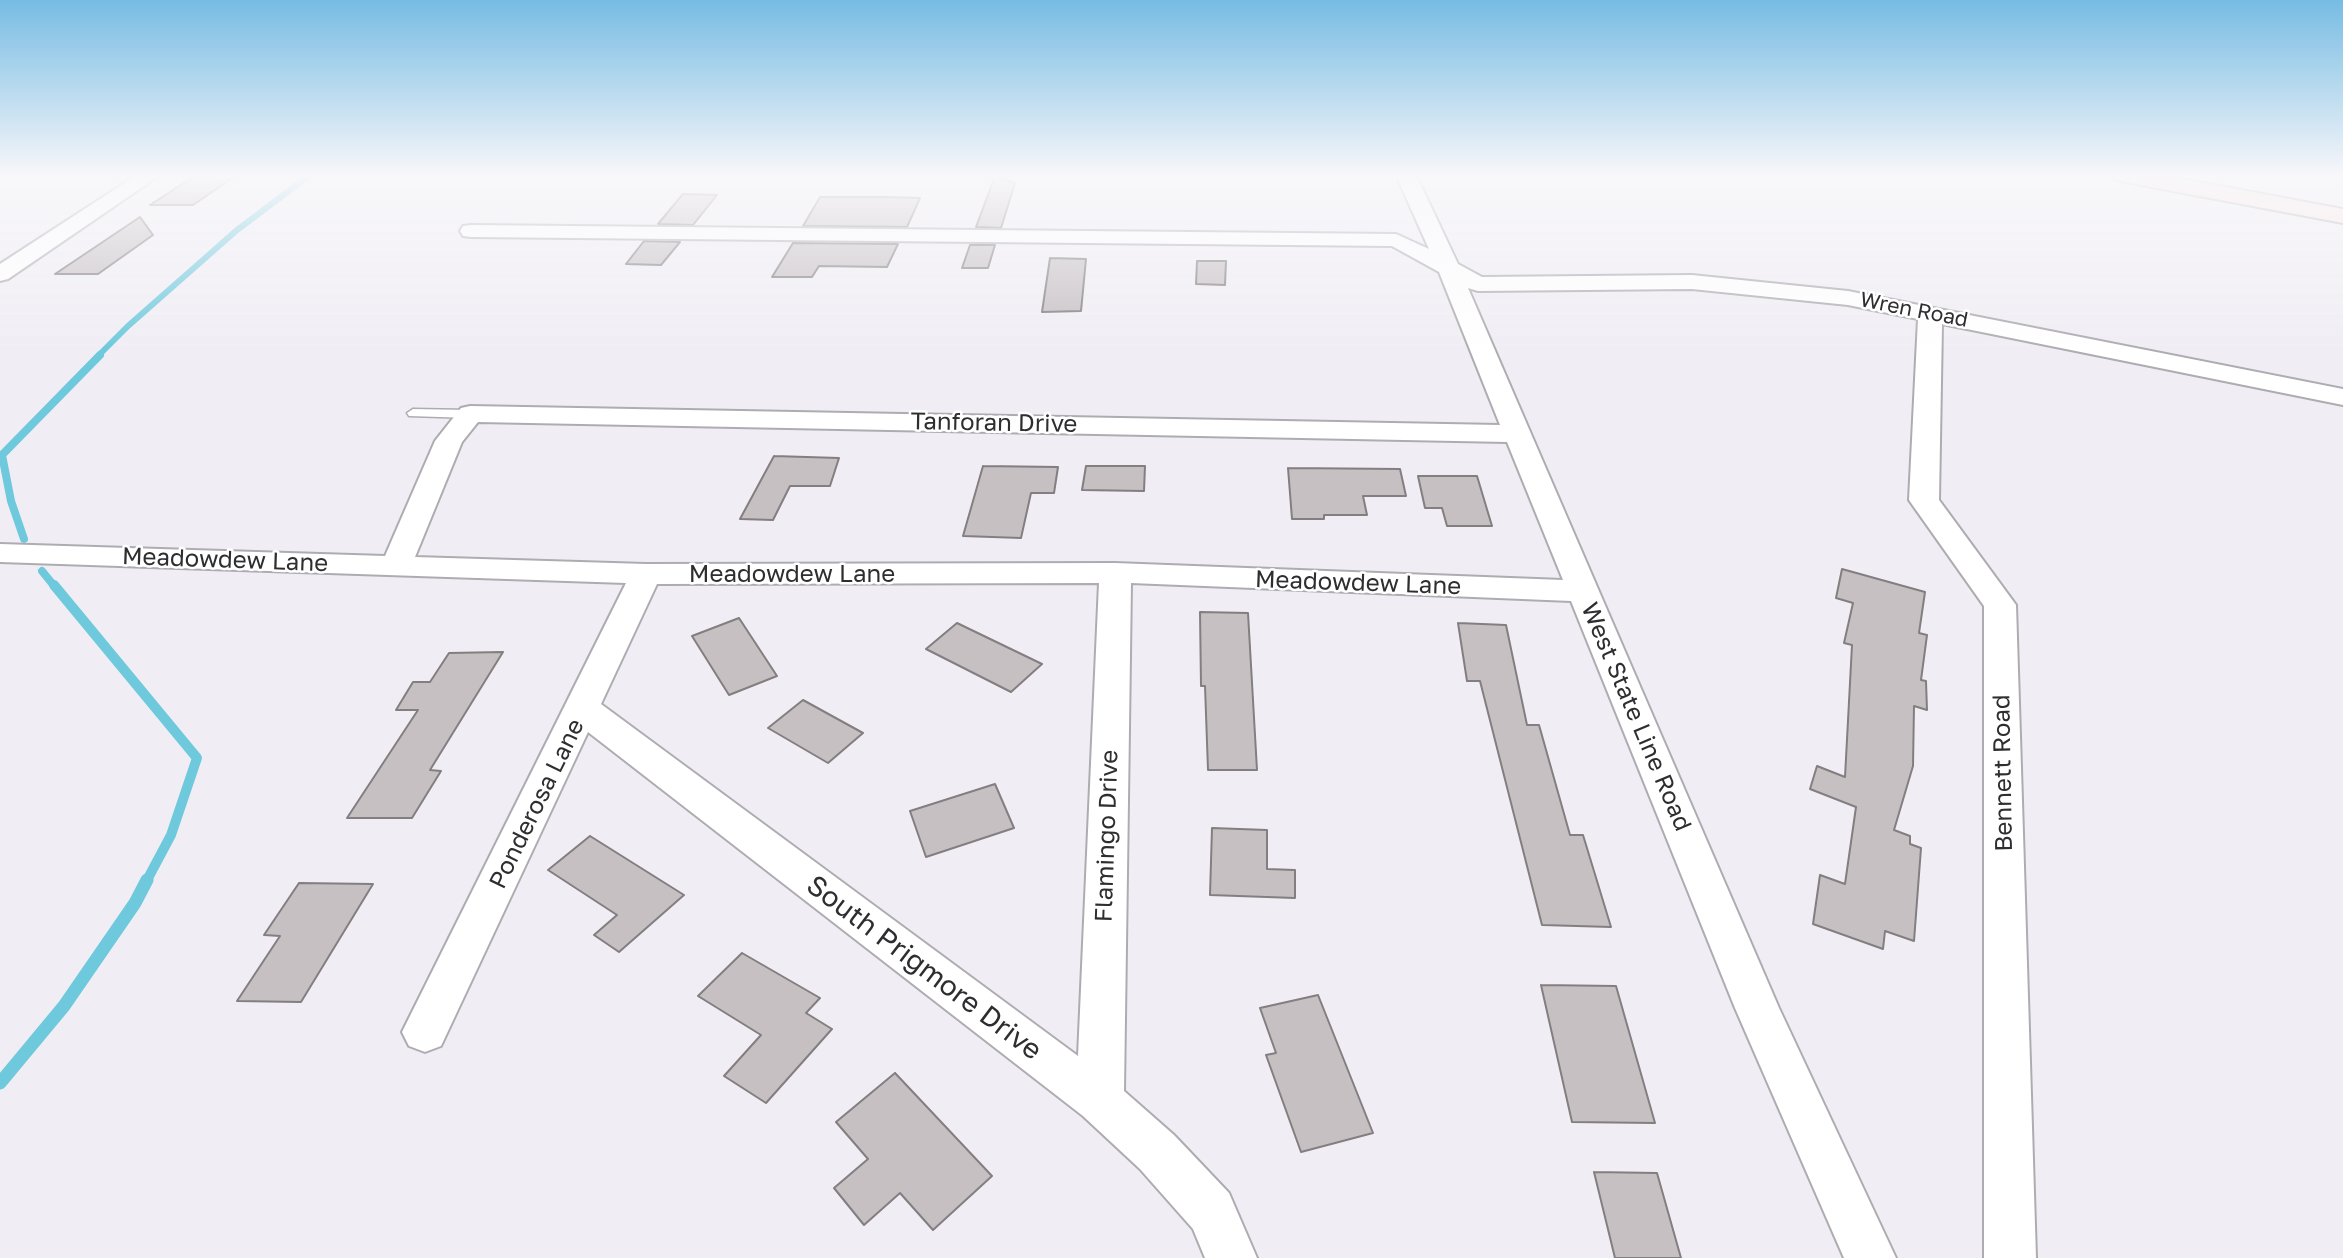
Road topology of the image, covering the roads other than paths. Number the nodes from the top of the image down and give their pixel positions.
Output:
1 (61, 234) edge
2 (749, 234) edge
3 (1439, 234) edge
4 (0, 274) edge
5 (1463, 276) junction
6 (1930, 313) junction
7 (2343, 397) edge
8 (413, 413) dead end
9 (470, 414) junction
10 (1518, 434) junction
11 (0, 553) edge
12 (396, 566) junction
13 (1115, 573) junction
14 (646, 574) junction
15 (1583, 591) junction
16 (583, 709) junction
17 (425, 1032) dead end
18 (1100, 1100) junction
19 (1231, 1258) edge
20 (1870, 1258) edge
21 (2010, 1258) edge

1 - 4 street
2 - 5 street
3 - 5 street, West State Line Road
5 - 6 street, Wren Road
5 - 10 street, West State Line Road
6 - 7 street, Wren Road
6 - 21 street, Bennett Road
8 - 9 lane, Tanforan Drive
9 - 10 street, Tanforan Drive
9 - 12 street
10 - 15 street, West State Line Road
11 - 12 street, Meadowdew Lane
12 - 14 street, Meadowdew Lane
13 - 14 street, Meadowdew Lane
13 - 15 street, Meadowdew Lane
13 - 18 street, Flamingo Drive
14 - 16 street, Ponderosa Lane
15 - 20 street, West State Line Road
16 - 17 street, Ponderosa Lane
16 - 18 street, South Prigmore Drive
18 - 19 street, South Prigmore Drive

